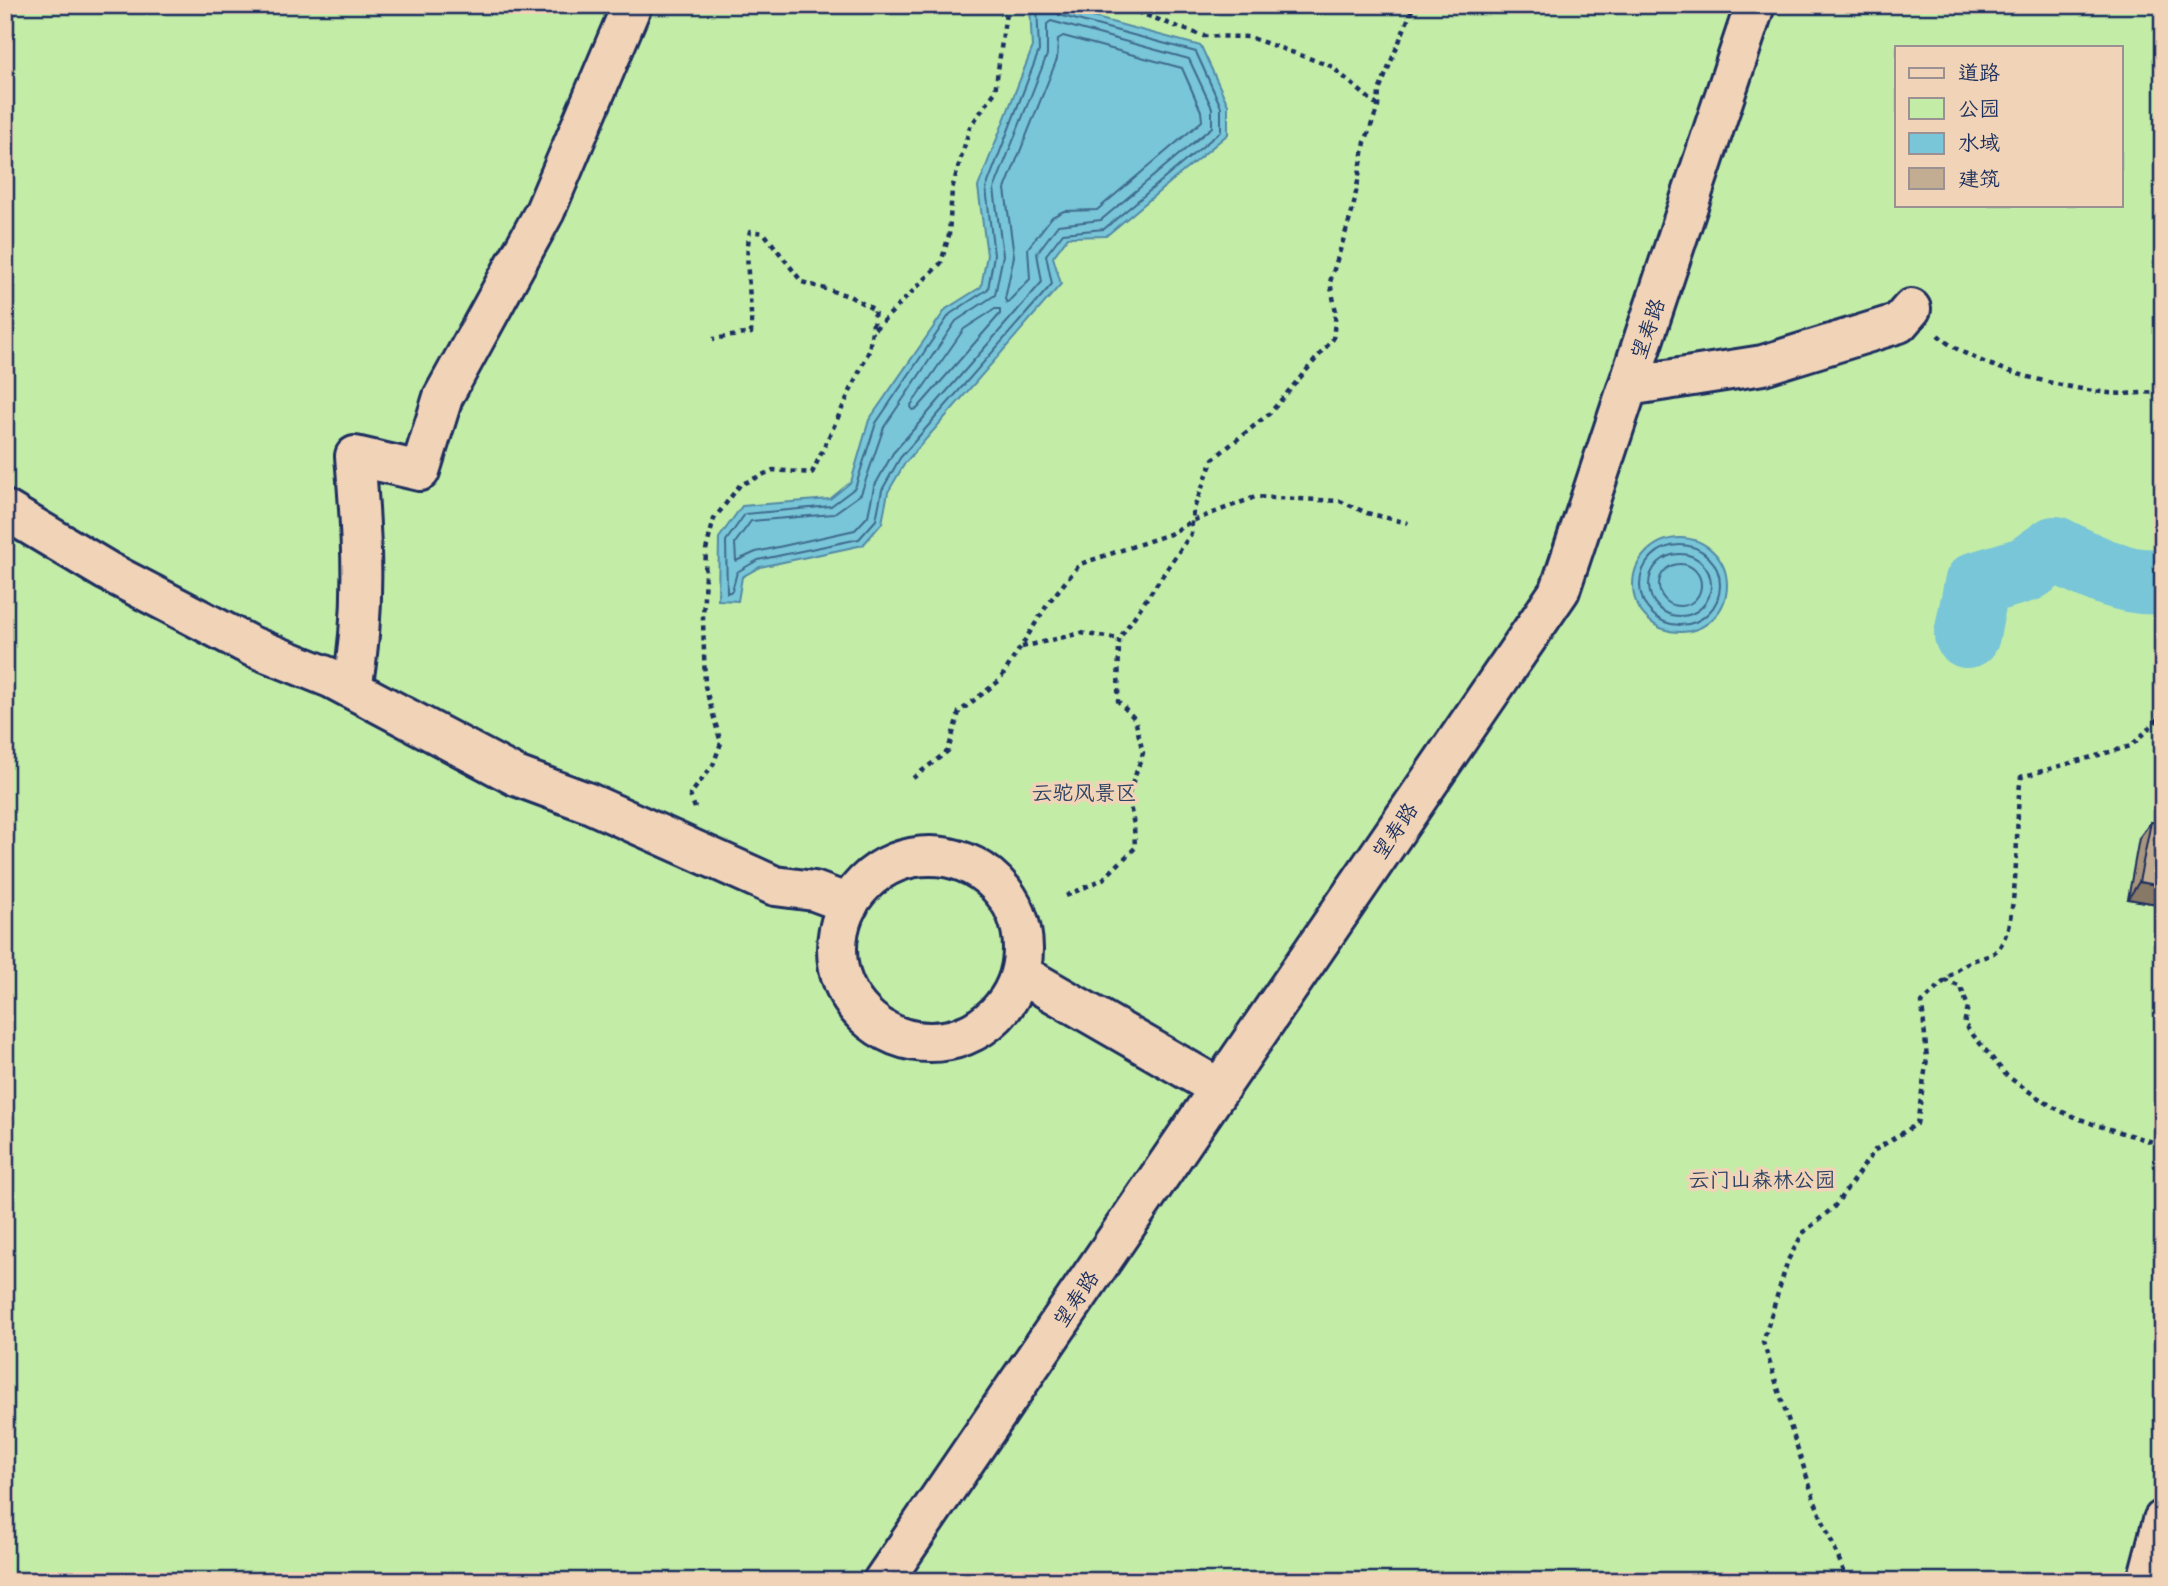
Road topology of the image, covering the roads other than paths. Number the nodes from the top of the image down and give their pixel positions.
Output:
1 (632, 5) edge
2 (1755, 5) edge
3 (1911, 309) road end
4 (1629, 387) junction
5 (5, 510) edge
6 (352, 689) junction
7 (849, 904) junction
8 (1021, 974) junction
9 (1219, 1088) junction
10 (2163, 1520) edge
11 (883, 1581) edge
12 (2147, 1581) edge

1 - 6 street
2 - 4 street, 望寿路
3 - 4 street
4 - 9 street, 望寿路
5 - 6 street
6 - 7 street
7 - 8 street
7 - 8 street
8 - 9 street
9 - 11 street, 望寿路
10 - 12 street

